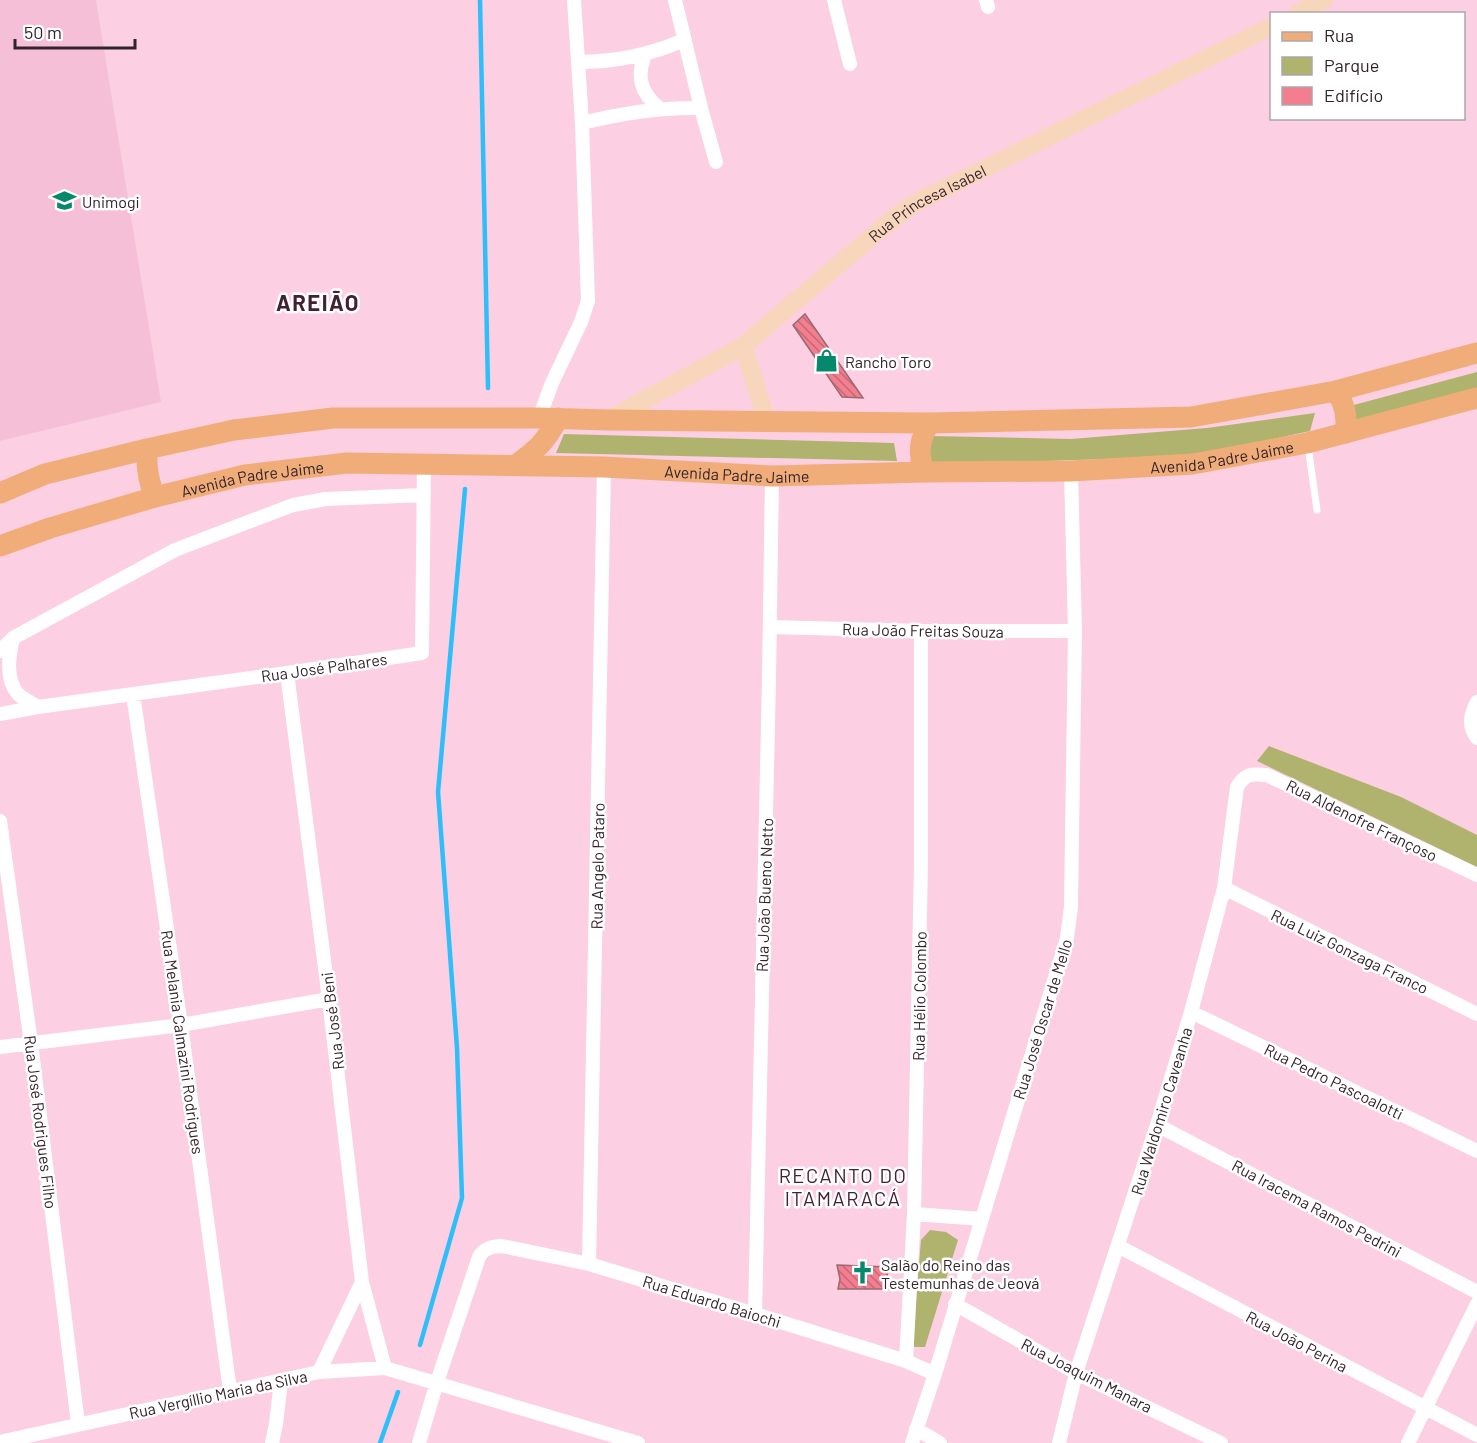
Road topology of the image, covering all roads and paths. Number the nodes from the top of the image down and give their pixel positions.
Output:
1 (574, 0) edge
2 (675, 0) edge
3 (834, 0) edge
4 (1324, 0) edge
5 (1301, 12) edge
6 (1270, 27) edge
7 (684, 40) junction
8 (645, 55) junction
9 (578, 62) junction
10 (850, 64) dead end
11 (659, 108) junction
12 (700, 108) junction
13 (582, 123) junction
14 (716, 162) dead end
15 (743, 346) junction
16 (1477, 353) edge
17 (1336, 391) junction
18 (1477, 398) edge
19 (548, 418) junction
20 (608, 420) junction
21 (767, 421) junction
22 (930, 423) junction
23 (1345, 433) junction
24 (1307, 443) junction
25 (147, 449) junction
26 (424, 463) junction
27 (516, 465) junction
28 (604, 467) junction
29 (1071, 471) junction
30 (925, 472) junction
31 (772, 476) junction
32 (0, 493) edge
33 (424, 495) junction
34 (155, 497) junction
35 (1317, 510) dead end
36 (0, 546) edge
37 (770, 627) junction
38 (921, 631) junction
39 (1075, 631) junction
40 (13, 639) junction
41 (0, 651) edge
42 (287, 673) junction
43 (133, 694) junction
44 (1477, 702) edge
45 (38, 707) junction
46 (0, 714) edge
47 (1477, 738) edge
48 (1246, 776) joint
49 (0, 821) edge
50 (1477, 875) edge
51 (1224, 888) junction
52 (330, 999) junction
53 (1191, 1012) junction
54 (1477, 1014) edge
55 (181, 1025) junction
56 (31, 1043) junction
57 (0, 1047) edge
58 (1157, 1125) junction
59 (1477, 1151) edge
60 (914, 1214) junction
61 (982, 1219) junction
62 (1118, 1246) junction
63 (589, 1264) junction
64 (362, 1282) junction
65 (1477, 1292) edge
66 (955, 1304) junction
67 (1477, 1304) edge
68 (755, 1314) junction
69 (906, 1361) junction
70 (385, 1368) junction
71 (319, 1372) junction
72 (1076, 1373) junction
73 (935, 1374) junction
74 (281, 1381) junction
75 (437, 1382) junction
76 (230, 1391) junction
77 (1425, 1408) junction
78 (78, 1424) junction
79 (1477, 1435) edge
80 (914, 1436) edge
81 (0, 1442) edge
82 (272, 1443) edge
83 (419, 1443) edge
84 (638, 1443) edge
85 (940, 1443) edge
86 (1059, 1443) edge
87 (1221, 1443) edge
88 (1408, 1443) edge

1 - 9 street
2 - 7 street
3 - 10 street
4 - 5 street
6 - 15 street, Rua Princesa Isabel
7 - 8 street
7 - 12 street
8 - 9 street
8 - 11 street
9 - 13 street
11 - 12 street
11 - 13 street
12 - 14 street
13 - 19 street
15 - 20 street, Rua Princesa Isabel
15 - 21 street
16 - 17 main road
17 - 22 main road
17 - 23 main road
18 - 23 main road, Avenida Padre Jaime
19 - 20 main road
19 - 25 main road
19 - 27 main road
20 - 21 main road
21 - 22 main road
22 - 30 main road
23 - 24 main road, Avenida Padre Jaime
24 - 29 main road, Avenida Padre Jaime
24 - 35 lane
25 - 32 main road
25 - 34 main road
26 - 27 main road, Avenida Padre Jaime
26 - 33 street, Rua José Palhares
26 - 34 main road, Avenida Padre Jaime
27 - 28 main road, Avenida Padre Jaime
28 - 31 main road, Avenida Padre Jaime
28 - 63 street, Rua Angelo Pataro
29 - 30 main road, Avenida Padre Jaime
29 - 39 street, Rua José Oscar de Mello
30 - 31 main road, Avenida Padre Jaime
31 - 37 street, Rua João Bueno Netto
33 - 40 street
33 - 42 street, Rua José Palhares
34 - 36 main road, Avenida Padre Jaime
37 - 38 street, Rua João Freitas Souza
37 - 68 street, Rua João Bueno Netto
38 - 39 street, Rua João Freitas Souza
38 - 60 street, Rua Hélio Colombo
39 - 61 street, Rua José Oscar de Mello
40 - 41 street
40 - 45 street
42 - 43 street, Rua José Palhares
42 - 52 street, Rua José Beni
43 - 45 street, Rua José Palhares
43 - 55 street, Rua Melania Calmazini Rodrigues
44 - 47 street
45 - 46 street, Rua José Palhares
48 - 50 street, Rua Aldenofre Françoso
48 - 51 street, Rua Waldomiro Caveanha
49 - 56 street, Rua José Rodrigues Filho
51 - 53 street, Rua Waldomiro Caveanha
51 - 54 street, Rua Luiz Gonzaga Franco
52 - 55 street
52 - 64 street, Rua José Beni
53 - 58 street, Rua Waldomiro Caveanha
53 - 59 street, Rua Pedro Pascoalotti
55 - 56 street
55 - 76 street, Rua Melania Calmazini Rodrigues
56 - 57 street
56 - 78 street, Rua José Rodrigues Filho
58 - 62 street, Rua Waldomiro Caveanha
58 - 65 street, Rua Iracema Ramos Pedrini
60 - 61 street
60 - 69 street, Rua Hélio Colombo
61 - 66 street, Rua José Oscar de Mello
62 - 72 street, Rua Waldomiro Caveanha
62 - 77 street, Rua João Perina
63 - 68 street, Rua Eduardo Baiochi
63 - 75 street, Rua Eduardo Baiochi
64 - 70 street, Rua José Beni
64 - 71 street
66 - 72 street, Rua Joaquim Manara
66 - 73 street, Rua José Oscar de Mello
67 - 77 street
68 - 69 street, Rua Eduardo Baiochi
69 - 73 street, Rua Eduardo Baiochi
70 - 71 street, Rua Vergíllio Maria da Silva
70 - 75 street, Rua Vergíllio Maria da Silva
71 - 74 street, Rua Vergíllio Maria da Silva
72 - 86 street, Rua Waldomiro Caveanha
72 - 87 street, Rua Joaquim Manara
73 - 80 street, Rua José Oscar de Mello
74 - 76 street, Rua Vergíllio Maria da Silva
74 - 82 street
75 - 83 street
75 - 84 street, Rua Vergíllio Maria da Silva
76 - 78 street, Rua Vergíllio Maria da Silva
77 - 79 street, Rua João Perina
77 - 88 street
78 - 81 street, Rua Vergíllio Maria da Silva
80 - 85 street

